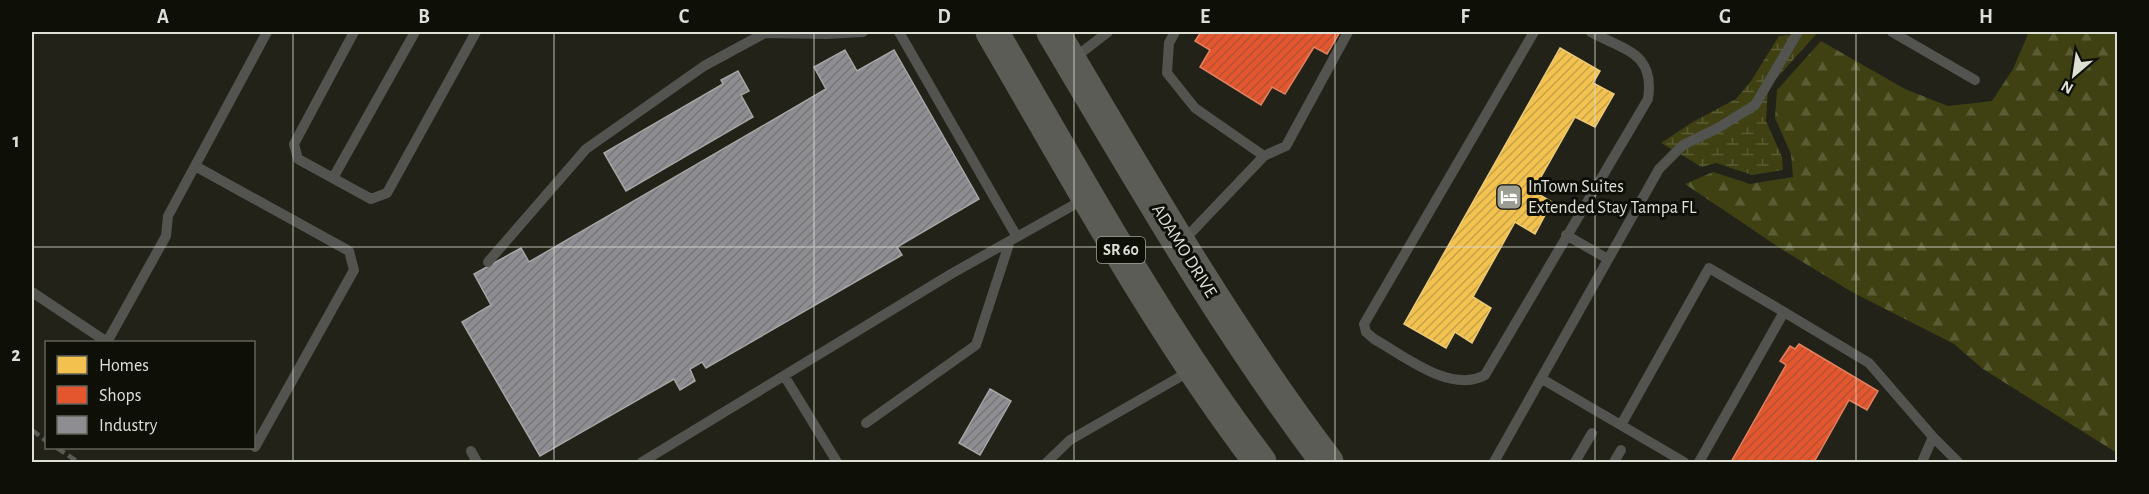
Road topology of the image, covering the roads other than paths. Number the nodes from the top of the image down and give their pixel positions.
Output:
1 (267, 32) edge
2 (354, 32) edge
3 (415, 32) edge
4 (476, 32) edge
5 (863, 32) edge
6 (899, 32) edge
7 (992, 32) edge
8 (1053, 32) edge
9 (1108, 32) edge
10 (1175, 32) edge
11 (1347, 32) edge
12 (1534, 32) edge
13 (1591, 32) edge
14 (1798, 32) edge
15 (1892, 32) edge
16 (1071, 61) junction
17 (1975, 80) dead end
18 (1264, 156) junction
19 (195, 166) junction
20 (333, 178) junction
21 (1089, 196) junction
22 (1566, 235) junction
23 (1014, 239) junction
24 (1180, 245) junction
25 (1608, 259) junction
26 (488, 262) dead end
27 (32, 292) edge
28 (1784, 312) junction
29 (106, 341) edge
30 (108, 341) edge
31 (1194, 369) junction
32 (785, 377) junction
33 (1542, 379) junction
34 (866, 423) dead end
35 (1621, 425) junction
36 (1592, 433) dead end
37 (1933, 437) junction
38 (255, 447) dead end
39 (1621, 450) dead end
40 (471, 451) dead end
41 (1671, 459) edge
42 (477, 462) edge
43 (644, 462) edge
44 (837, 462) edge
45 (1047, 462) edge
46 (1260, 462) edge
47 (1327, 462) edge
48 (1494, 462) edge
49 (1575, 462) edge
50 (1614, 462) edge
51 (1684, 462) edge
52 (1700, 462) edge
53 (1922, 462) edge
54 (1958, 462) edge

1 - 19 lane
2 - 20 lane
3 - 20 lane
4 - 20 lane
5 - 26 lane
6 - 23 lane
7 - 21 main road, SR 60
8 - 16 main road, ADAMO DRIVE / SR 60
9 - 16 lane
10 - 18 lane
11 - 18 lane
12 - 22 lane
13 - 22 lane
14 - 25 lane
15 - 17 lane
16 - 24 main road, ADAMO DRIVE / SR 60
18 - 24 lane
19 - 30 lane
19 - 38 lane
21 - 23 lane
21 - 31 main road, SR 60
22 - 25 lane
23 - 32 lane
23 - 34 lane
24 - 47 main road, ADAMO DRIVE / SR 60
25 - 33 lane
27 - 29 lane
28 - 35 lane
28 - 37 lane
28 - 52 lane
31 - 45 lane
31 - 46 main road, SR 60
32 - 43 lane
32 - 44 lane
33 - 35 lane
33 - 48 lane
35 - 41 lane
36 - 49 lane
37 - 53 lane
37 - 54 lane
39 - 50 lane
40 - 42 lane
41 - 51 lane

